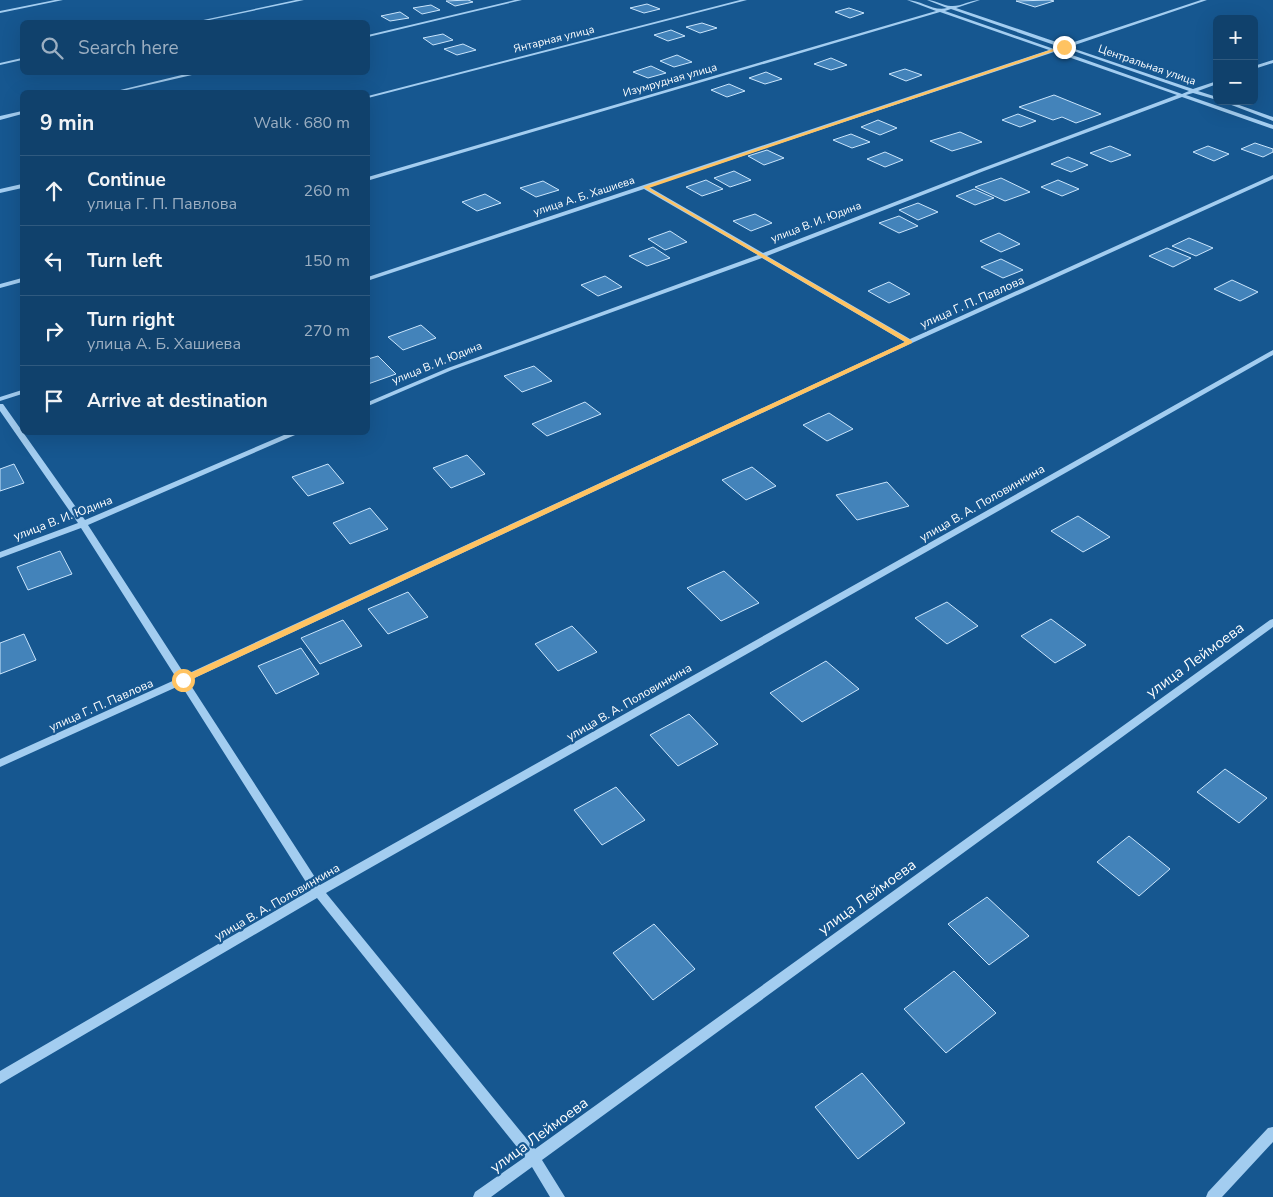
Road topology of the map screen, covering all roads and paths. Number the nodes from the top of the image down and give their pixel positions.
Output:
1 (61, 0) edge
2 (302, 0) edge
3 (520, 0) edge
4 (745, 0) edge
5 (909, 0) edge
6 (929, 0) edge
7 (978, 0) edge
8 (1205, 0) edge
9 (951, 7) junction
10 (941, 10) junction
11 (0, 12) edge
12 (206, 20) edge
13 (370, 35) edge
14 (1064, 47) junction
15 (1053, 50) junction
16 (20, 59) edge
17 (1273, 62) edge
18 (0, 64) edge
19 (1258, 67) edge
20 (190, 75) edge
21 (1213, 84) edge
22 (123, 90) edge
23 (1193, 91) junction
24 (1182, 95) junction
25 (370, 96) edge
26 (1213, 98) edge
27 (1234, 105) edge
28 (20, 113) edge
29 (0, 118) edge
30 (1273, 119) edge
31 (1273, 127) edge
32 (370, 177) edge
33 (1273, 177) edge
34 (20, 187) edge
35 (645, 187) junction
36 (0, 192) edge
37 (762, 256) junction
38 (370, 278) edge
39 (20, 281) edge
40 (0, 286) edge
41 (910, 342) junction
42 (1273, 352) edge
43 (20, 393) edge
44 (0, 400) edge
45 (370, 403) edge
46 (0, 406) edge
47 (20, 434) edge
48 (20, 435) edge
49 (292, 435) edge
50 (83, 524) junction
51 (0, 555) edge
52 (1273, 622) edge
53 (183, 680) junction
54 (0, 763) edge
55 (318, 892) junction
56 (0, 1078) edge
57 (1273, 1133) edge
58 (532, 1157) junction
59 (480, 1197) edge
60 (558, 1197) edge
61 (1213, 1197) edge

1 - 11 street
2 - 12 street
3 - 13 street
4 - 25 street, Янтарная улица
5 - 10 street, Центральная улица
6 - 9 street, Центральная улица
7 - 9 street, Изумрудная улица
8 - 14 street, улица А. Б. Хашиева
9 - 10 street, Изумрудная улица
9 - 14 street, Центральная улица
10 - 15 street, Центральная улица
10 - 32 street, Изумрудная улица
14 - 15 street, улица А. Б. Хашиева
14 - 23 street, Центральная улица
15 - 24 street, Центральная улица
15 - 35 street, улица А. Б. Хашиева
16 - 18 street
17 - 19 street
20 - 22 street
21 - 23 street, улица В. И. Юдина
23 - 24 street, улица В. И. Юдина
23 - 26 street, Центральная улица
24 - 31 street, Центральная улица
24 - 37 street, улица В. И. Юдина
27 - 30 street
28 - 29 street
33 - 41 street, улица Г. П. Павлова
34 - 36 street
35 - 37 street
35 - 38 street, улица А. Б. Хашиева
37 - 41 street
37 - 45 street, улица В. И. Юдина
39 - 40 street
41 - 53 street, улица Г. П. Павлова
42 - 55 street, улица В. А. Половинкина
43 - 44 street
46 - 47 street
48 - 50 street
49 - 50 street, улица В. И. Юдина
50 - 51 street, улица В. И. Юдина
50 - 53 street
52 - 58 street, улица Леймоева
53 - 54 street, улица Г. П. Павлова
53 - 55 street
55 - 56 street, улица В. А. Половинкина
55 - 58 street
57 - 61 street
58 - 59 street, улица Леймоева
58 - 60 street

